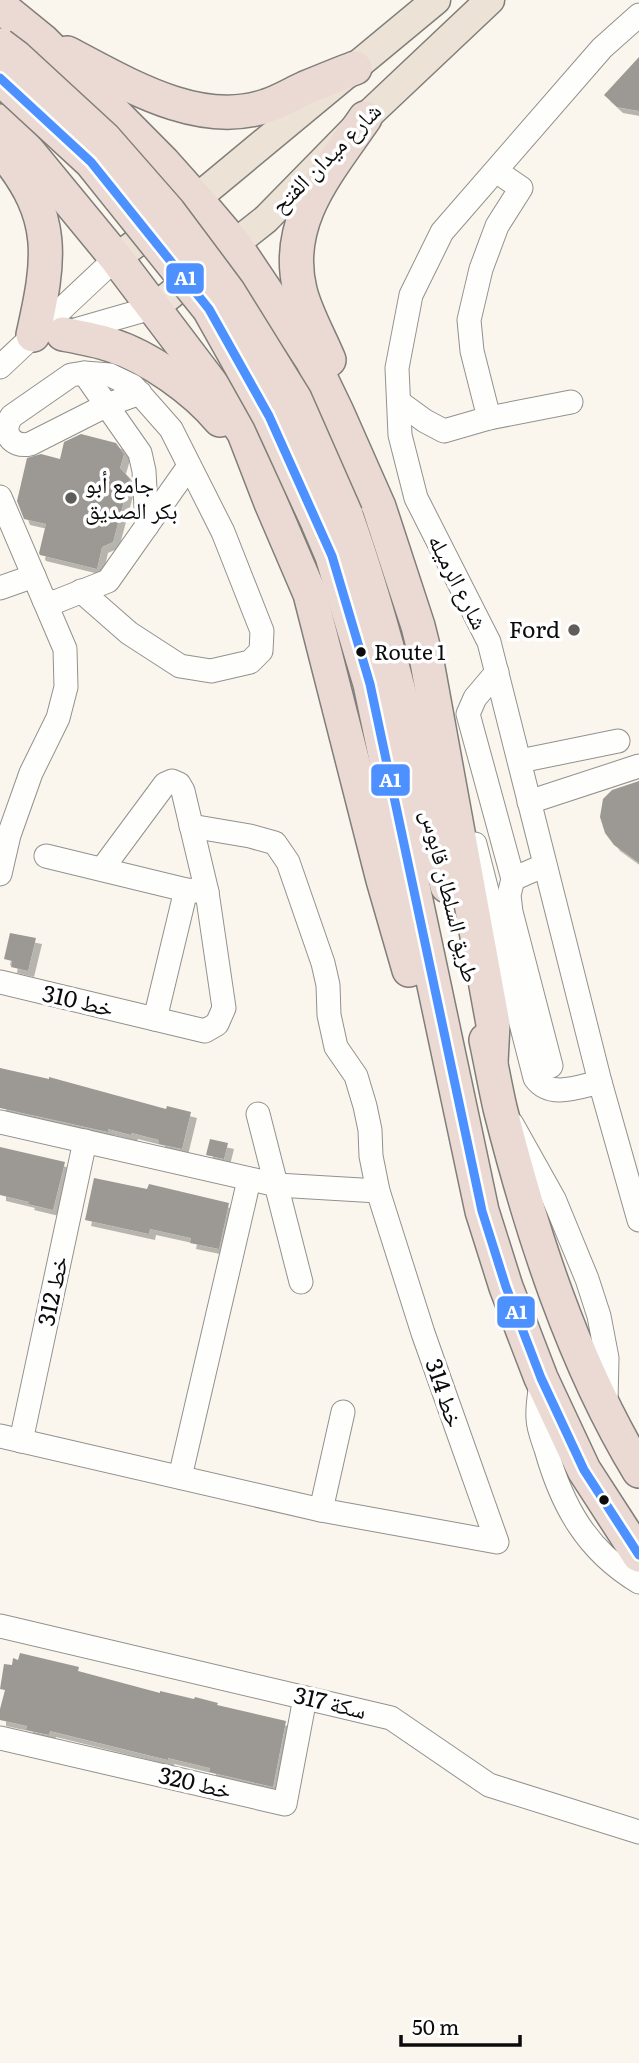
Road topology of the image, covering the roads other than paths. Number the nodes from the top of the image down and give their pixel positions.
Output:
1 (436, 0) edge
2 (490, 0) edge
3 (4, 6) edge
4 (639, 15) edge
5 (43, 40) junction
6 (0, 45) edge
7 (355, 68) junction
8 (0, 78) edge
9 (111, 110) junction
10 (0, 118) edge
11 (365, 118) junction
12 (0, 149) edge
13 (496, 170) junction
14 (196, 199) junction
15 (235, 245) junction
16 (116, 258) junction
17 (155, 307) junction
18 (28, 346) edge
19 (84, 373) junction
20 (140, 393) junction
21 (399, 402) junction
22 (571, 402) dead end
23 (107, 405) junction
24 (337, 412) junction
25 (489, 418) junction
26 (244, 433) junction
27 (190, 466) junction
28 (259, 473) junction
29 (0, 497) edge
30 (379, 507) junction
31 (332, 519) junction
32 (146, 526) junction
33 (34, 576) junction
34 (0, 588) edge
35 (82, 592) junction
36 (49, 605) junction
37 (427, 662) junction
38 (497, 672) junction
39 (618, 741) dead end
40 (520, 761) junction
41 (639, 766) edge
42 (528, 802) junction
43 (191, 826) junction
44 (46, 856) dead end
45 (545, 865) junction
46 (102, 869) junction
47 (0, 874) edge
48 (513, 879) junction
49 (197, 891) junction
50 (0, 982) edge
51 (155, 1019) junction
52 (491, 1062) junction
53 (449, 1064) junction
54 (551, 1066) dead end
55 (600, 1082) junction
56 (258, 1114) dead end
57 (0, 1122) edge
58 (85, 1142) junction
59 (629, 1142) edge
60 (249, 1180) junction
61 (277, 1185) junction
62 (378, 1192) junction
63 (639, 1220) edge
64 (300, 1282) dead end
65 (541, 1378) junction
66 (343, 1412) dead end
67 (10, 1438) edge
68 (639, 1471) edge
69 (180, 1478) junction
70 (321, 1510) junction
71 (639, 1555) edge
72 (639, 1582) edge
73 (0, 1626) edge
74 (305, 1698) junction
75 (0, 1738) edge
76 (639, 1832) edge

1 - 7 main road, شارع ميدان الفتح
2 - 11 main road, شارع ميدان الفتح
3 - 5 highway
4 - 13 street, شارع الرميله
5 - 7 highway
5 - 9 highway
6 - 31 highway, طريق السلطان قابوس, bridge
7 - 14 main road, شارع ميدان الفتح
8 - 31 highway, طريق السلطان قابوس, bridge
9 - 10 highway
9 - 14 highway
10 - 16 highway
11 - 15 main road, شارع ميدان الفتح
11 - 30 highway
12 - 18 highway
13 - 21 street, شارع الرميله
13 - 25 street
14 - 15 highway
14 - 16 main road, شارع ميدان الفتح
15 - 17 main road, شارع ميدان الفتح
15 - 24 highway
16 - 17 highway
16 - 18 street
17 - 18 street
17 - 26 highway
18 - 28 highway
19 - 20 street
19 - 23 street
19 - 23 street
20 - 23 street
20 - 27 street
21 - 25 street
21 - 38 street, شارع الرميله
22 - 25 street
23 - 32 street
24 - 26 highway
24 - 30 highway
26 - 28 highway
27 - 32 street
27 - 35 street
28 - 53 highway
29 - 33 street
30 - 37 highway
31 - 52 highway, طريق السلطان قابوس
31 - 53 highway, طريق السلطان قابوس
32 - 35 street
33 - 34 street
33 - 36 street
35 - 36 street
36 - 47 street
37 - 52 highway
37 - 55 street
38 - 40 street, شارع الرميله
38 - 48 street
39 - 40 street
40 - 42 street, شارع الرميله
41 - 42 street
42 - 45 street, شارع الرميله
43 - 46 street
43 - 49 street
43 - 62 street, خط 314
44 - 46 street
45 - 48 street
45 - 55 street, شارع الرميله
46 - 49 street
48 - 54 street
49 - 51 street
49 - 51 street, خط 310
50 - 51 street, خط 310
52 - 68 highway, طريق السلطان قابوس
53 - 65 highway, طريق السلطان قابوس
55 - 59 street, شارع الرميله
56 - 61 street
57 - 58 street
58 - 60 street
58 - 67 street, خط 312
59 - 63 street, شارع الرميله
60 - 61 street
60 - 69 street
61 - 62 street
61 - 64 street
62 - 70 street, خط 314
65 - 71 highway, طريق السلطان قابوس
65 - 72 street
66 - 70 street
67 - 69 street, خط 314
69 - 70 street, خط 314
73 - 74 street, سكة 317
74 - 75 street, خط 320
74 - 76 street, سكة 317

